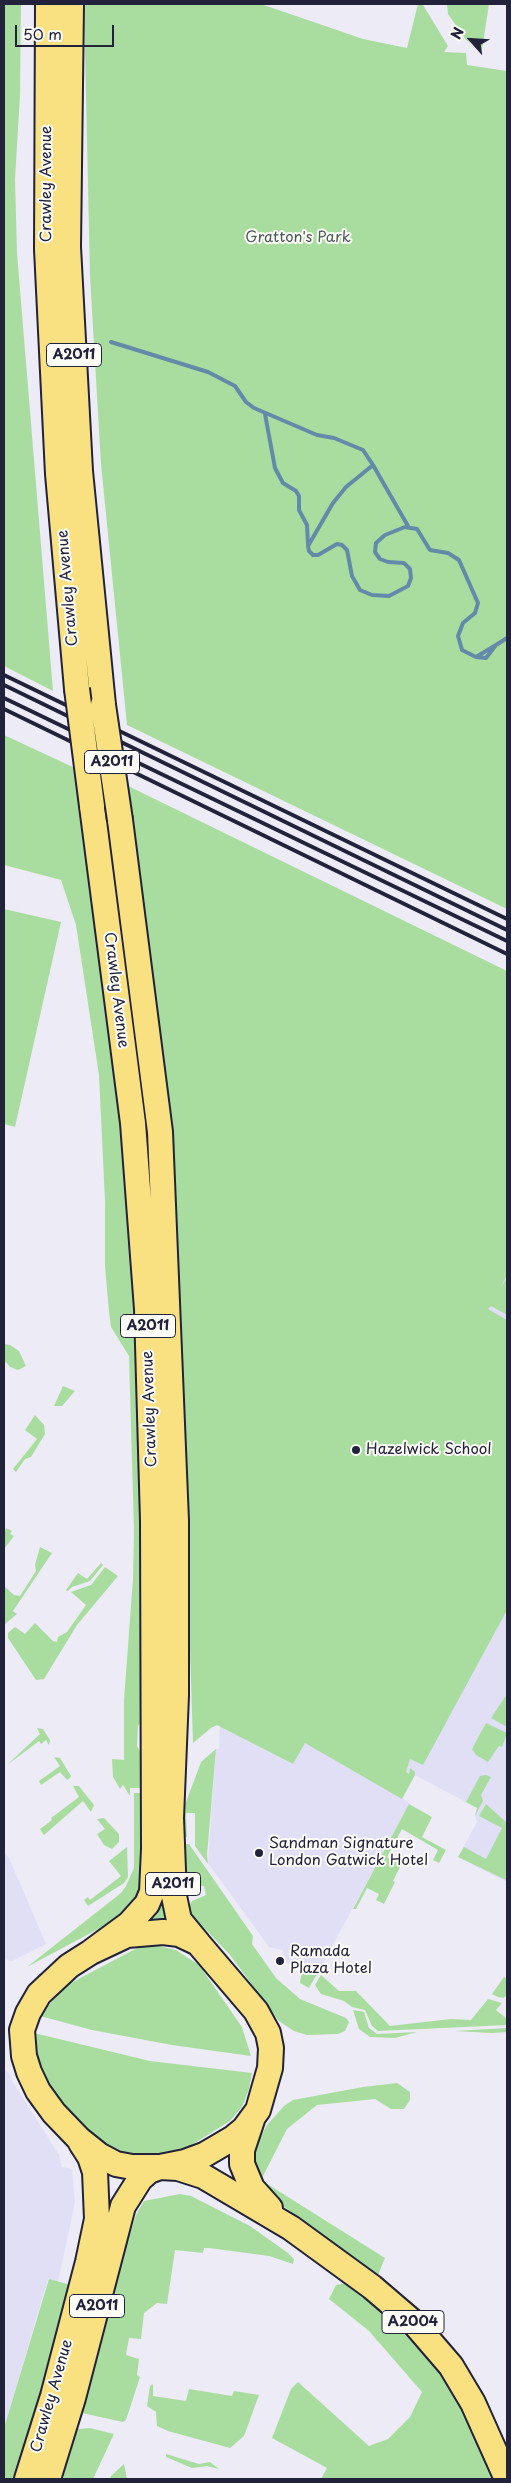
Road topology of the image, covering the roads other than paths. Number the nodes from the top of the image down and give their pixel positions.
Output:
1 (48, 4) edge
2 (71, 4) edge
3 (198, 1943) junction
4 (92, 1952) junction
5 (257, 2112) junction
6 (79, 2139) junction
7 (160, 2166) junction
8 (291, 2228) junction
9 (27, 2479) edge
10 (48, 2479) edge
11 (507, 2479) edge

1 - 4 main road, Crawley Avenue / A2011, bridge
2 - 3 main road, Crawley Avenue / A2011, bridge
3 - 4 main road, A2011
3 - 5 main road, A2011
4 - 6 main road, A2011
5 - 7 main road, A2011
5 - 8 main road, A2004
6 - 7 main road, A2011
6 - 9 main road, Crawley Avenue / A2011
7 - 8 main road, A2004
7 - 10 main road, Crawley Avenue / A2011
8 - 11 main road, A2004

